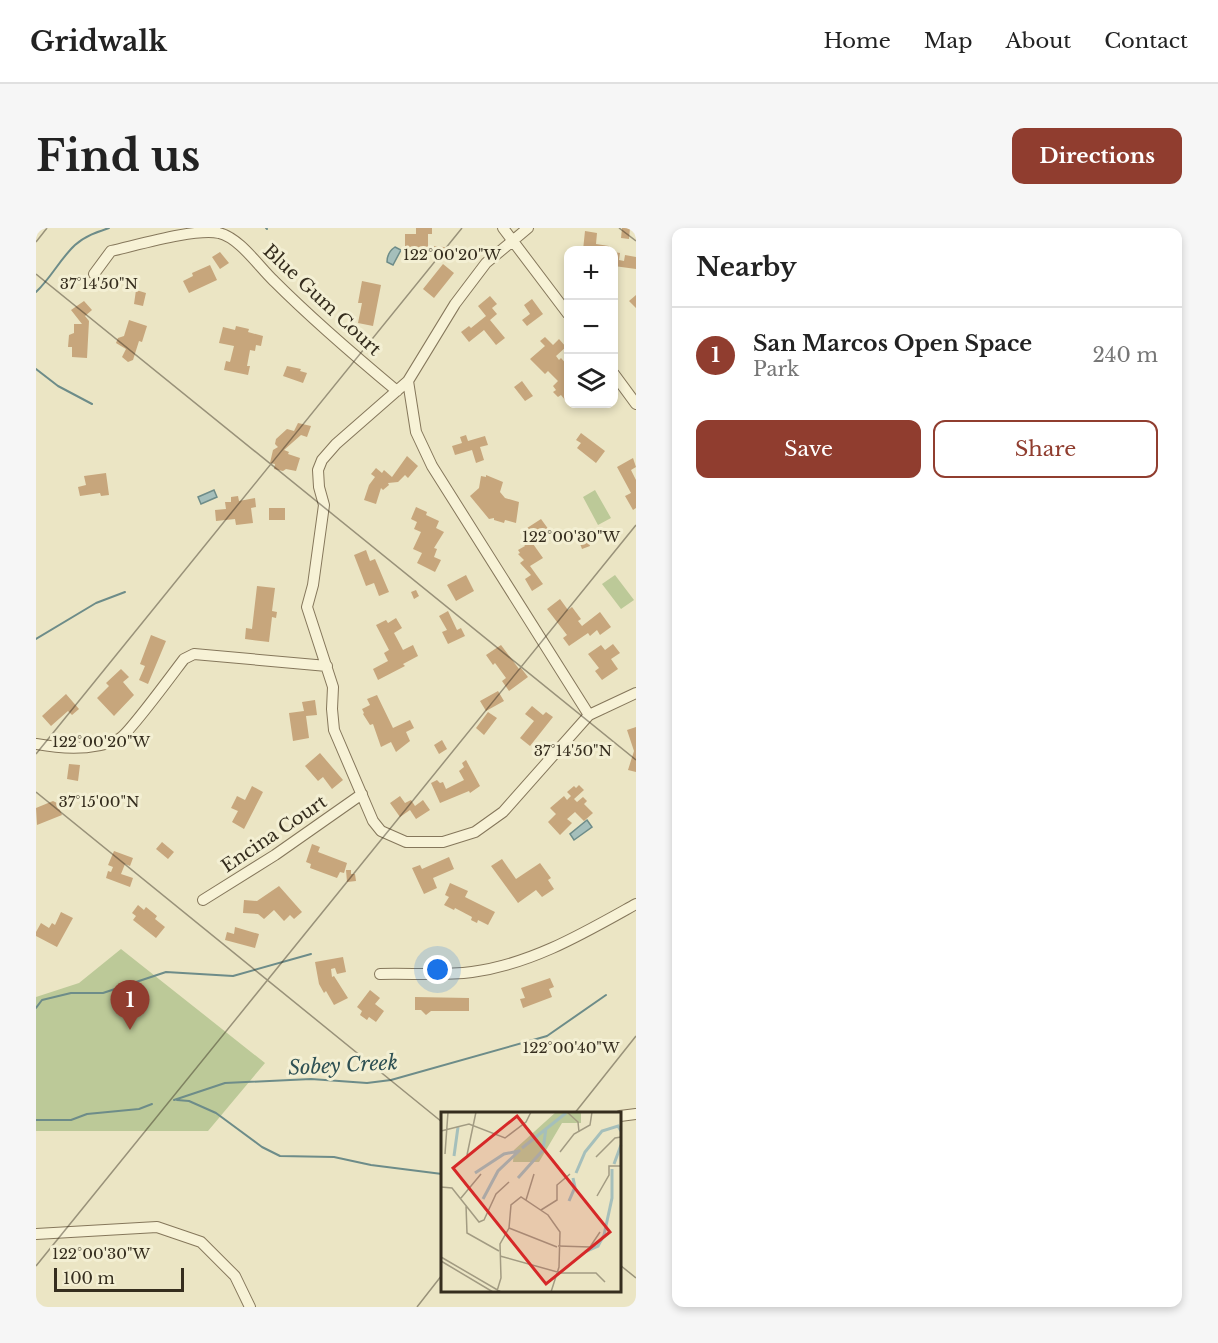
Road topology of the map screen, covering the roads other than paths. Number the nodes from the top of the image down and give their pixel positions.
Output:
1 (503, 228) edge
2 (528, 228) edge
3 (513, 240) junction
4 (94, 274) dead end
5 (564, 309) edge
6 (618, 379) edge
7 (408, 381) junction
8 (397, 391) junction
9 (636, 404) edge
10 (327, 666) junction
11 (636, 693) edge
12 (589, 715) junction
13 (36, 744) edge
14 (362, 794) junction
15 (203, 900) dead end
16 (636, 904) edge
17 (380, 974) dead end
18 (636, 1114) edge
19 (621, 1116) edge
20 (36, 1234) edge
21 (250, 1307) edge

1 - 3 street
2 - 3 street
3 - 5 street
3 - 7 street
4 - 8 street, Blue Gum Court
6 - 9 street
7 - 8 street
7 - 12 street
8 - 10 street
10 - 13 street
10 - 14 street
11 - 12 street
12 - 14 street
14 - 15 street, Encina Court
16 - 17 street
18 - 19 street
20 - 21 street

